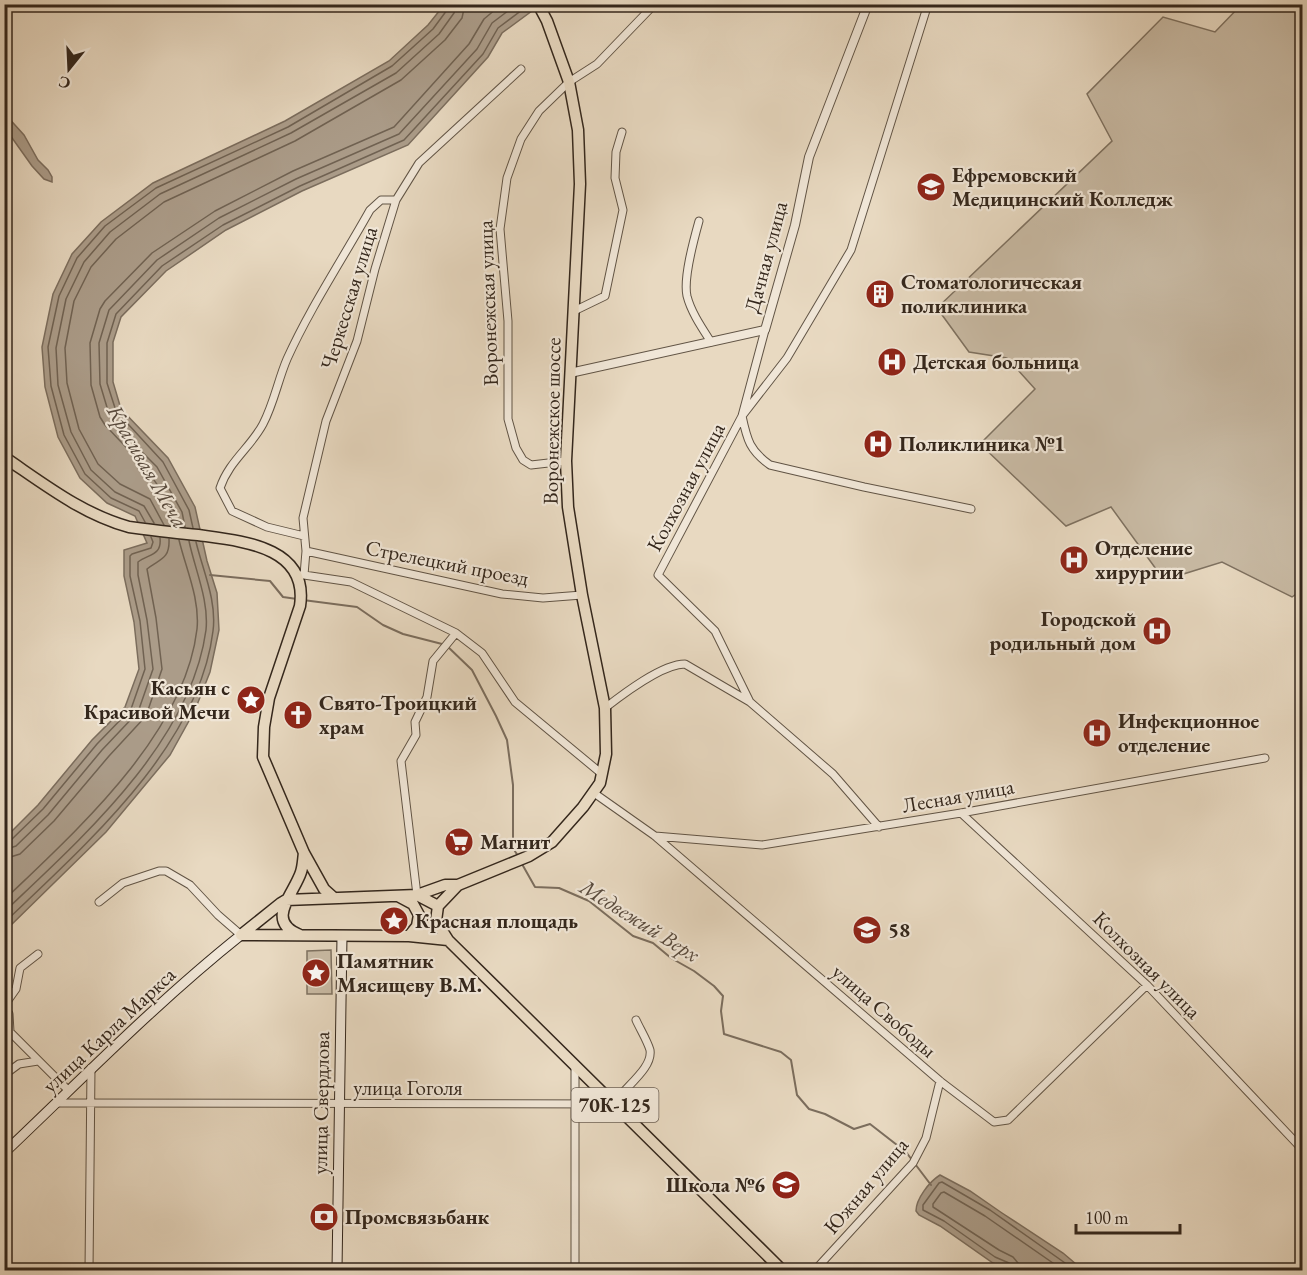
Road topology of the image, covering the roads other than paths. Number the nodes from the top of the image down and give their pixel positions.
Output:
1 (538, 4) edge
2 (651, 4) edge
3 (868, 4) edge
4 (928, 4) edge
5 (521, 69) dead end
6 (569, 82) junction
7 (622, 132) dead end
8 (396, 200) junction
9 (699, 221) dead end
10 (573, 311) junction
11 (765, 330) junction
12 (711, 342) junction
13 (570, 373) junction
14 (742, 416) junction
15 (4, 457) edge
16 (566, 461) junction
17 (971, 509) dead end
18 (304, 536) junction
19 (306, 551) junction
20 (301, 575) junction
21 (582, 594) junction
22 (456, 633) junction
23 (750, 702) junction
24 (605, 708) junction
25 (1265, 758) dead end
26 (602, 774) junction
27 (594, 793) junction
28 (961, 813) junction
29 (879, 827) junction
30 (655, 836) junction
31 (304, 853) junction
32 (459, 884) junction
33 (417, 895) junction
34 (398, 896) junction
35 (334, 898) junction
36 (286, 900) junction
37 (99, 902) dead end
38 (438, 906) junction
39 (436, 921) junction
40 (241, 935) junction
41 (304, 936) junction
42 (342, 936) junction
43 (409, 936) junction
44 (448, 940) junction
45 (38, 954) dead end
46 (1147, 986) junction
47 (4, 1006) edge
48 (4, 1014) edge
49 (636, 1020) dead end
50 (38, 1061) junction
51 (91, 1068) junction
52 (575, 1068) junction
53 (4, 1075) edge
54 (940, 1081) junction
55 (68, 1090) junction
56 (57, 1103) junction
57 (91, 1103) junction
58 (614, 1104) junction
59 (338, 1105) junction
60 (576, 1105) junction
61 (1302, 1149) edge
62 (4, 1153) edge
63 (89, 1270) edge
64 (337, 1270) edge
65 (575, 1270) edge
66 (782, 1270) edge
67 (816, 1270) edge

1 - 6 main road, Воронежское шоссе
2 - 6 street
3 - 11 street, Дачная улица
4 - 14 street
5 - 8 street, Черкесская улица
6 - 10 main road, Воронежское шоссе
6 - 16 street, Воронежская улица
7 - 10 street
8 - 18 street, Черкесская улица
8 - 18 street
9 - 12 street
10 - 13 main road, Воронежское шоссе
11 - 12 street, Дачная улица
11 - 14 street, Колхозная улица
12 - 13 street, Дачная улица
13 - 16 main road, Воронежское шоссе
14 - 17 street
14 - 23 street, Колхозная улица
15 - 20 main road
16 - 21 main road, Воронежское шоссе
18 - 19 street, Черкесская улица
19 - 20 street, Черкесская улица
19 - 21 street, Стрелецкий проезд
20 - 22 street
20 - 31 main road
21 - 24 main road, Воронежское шоссе
22 - 26 street
22 - 33 street
23 - 24 street
23 - 29 street, Колхозная улица
24 - 26 main road, Воронежское шоссе
25 - 28 street, Лесная улица
26 - 27 main road, Воронежское шоссе
27 - 30 street, улица Свободы
27 - 32 main road, Воронежское шоссе
28 - 29 street, Лесная улица
28 - 46 street, Колхозная улица
29 - 30 street, Лесная улица
30 - 54 street, улица Свободы
31 - 35 main road
31 - 36 main road
32 - 33 main road
32 - 38 main road
33 - 34 main road
33 - 38 main road
34 - 35 main road
34 - 43 main road
35 - 36 main road
36 - 40 main road
36 - 41 main road
37 - 40 street
38 - 39 main road
39 - 43 main road
39 - 44 main road
40 - 41 main road
40 - 51 main road, улица Карла Маркса
41 - 42 main road
42 - 43 main road
42 - 59 main road, улица Свердлова
43 - 44 main road
44 - 52 main road, 70К-125
45 - 47 street
46 - 54 street, улица Свободы
46 - 61 street, Колхозная улица
48 - 50 street
49 - 58 street
50 - 53 street
50 - 55 street
51 - 55 main road, улица Карла Маркса
51 - 57 street
52 - 58 main road, 70К-125
52 - 60 street
54 - 67 street, Южная улица
55 - 56 main road, улица Карла Маркса
56 - 57 street, улица Гоголя
56 - 62 main road, улица Карла Маркса
57 - 59 street, улица Гоголя
57 - 63 street
58 - 60 street, улица Гоголя
58 - 66 main road, 70К-125
59 - 60 street, улица Гоголя
59 - 64 main road, улица Свердлова
60 - 65 street

